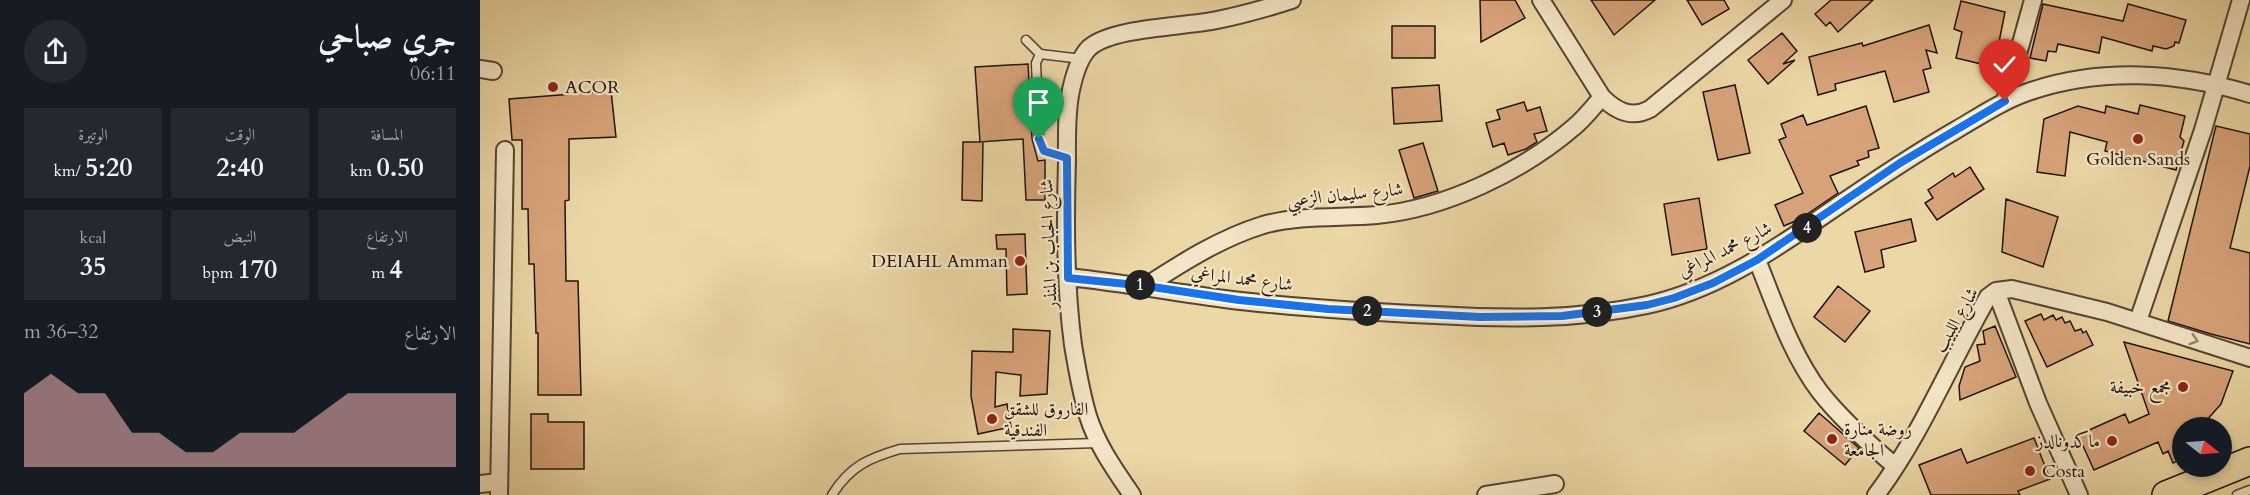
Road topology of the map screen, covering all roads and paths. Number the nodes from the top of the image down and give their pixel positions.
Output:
1 (1292, 0) edge
2 (1541, 0) edge
3 (1783, 0) edge
4 (2033, 0) edge
5 (2241, 0) edge
6 (1026, 40) dead end
7 (1040, 54) junction
8 (1082, 59) junction
9 (2216, 84) junction
10 (2250, 94) edge
11 (1602, 97) junction
12 (2005, 101) junction
13 (505, 150) dead end
14 (1067, 158) junction
15 (1757, 260) junction
16 (1068, 278) junction
17 (1146, 286) junction
18 (1996, 291) junction
19 (2138, 321) junction
20 (2250, 358) edge
21 (1098, 443) junction
22 (2250, 461) edge
23 (1895, 466) junction
24 (480, 484) edge
25 (1555, 484) dead end
26 (499, 488) edge
27 (2250, 490) edge
28 (832, 495) edge
29 (1132, 495) edge
30 (1486, 495) edge
31 (1876, 495) edge
32 (2079, 495) edge
33 (2166, 495) edge
34 (2237, 495) edge

1 - 8 street, شارع الحباب بن المنذر
2 - 11 street
3 - 11 street
4 - 12 street
5 - 9 street
6 - 7 lane
7 - 8 lane
7 - 14 lane
8 - 14 street, شارع الحباب بن المنذر
9 - 10 street, شارع محمد المراغي
9 - 12 street, شارع محمد المراغي
9 - 19 street
11 - 17 street, شارع سليمان الزعبي
12 - 15 street, شارع محمد المراغي
13 - 26 street
14 - 16 street, شارع الحباب بن المنذر
15 - 17 street, شارع محمد المراغي
15 - 23 street
16 - 17 street, شارع محمد المراغي
16 - 21 street, شارع الحباب بن المنذر
18 - 19 street, شارع اللبيب
18 - 23 street, شارع اللبيب
18 - 32 street
19 -> 20 street, شارع اللبيب
21 - 28 lane
21 - 29 street, شارع الحباب بن المنذر
22 - 33 main road
23 - 31 street, شارع اللبيب
24 - 26 street
25 - 30 street
27 - 34 lane

